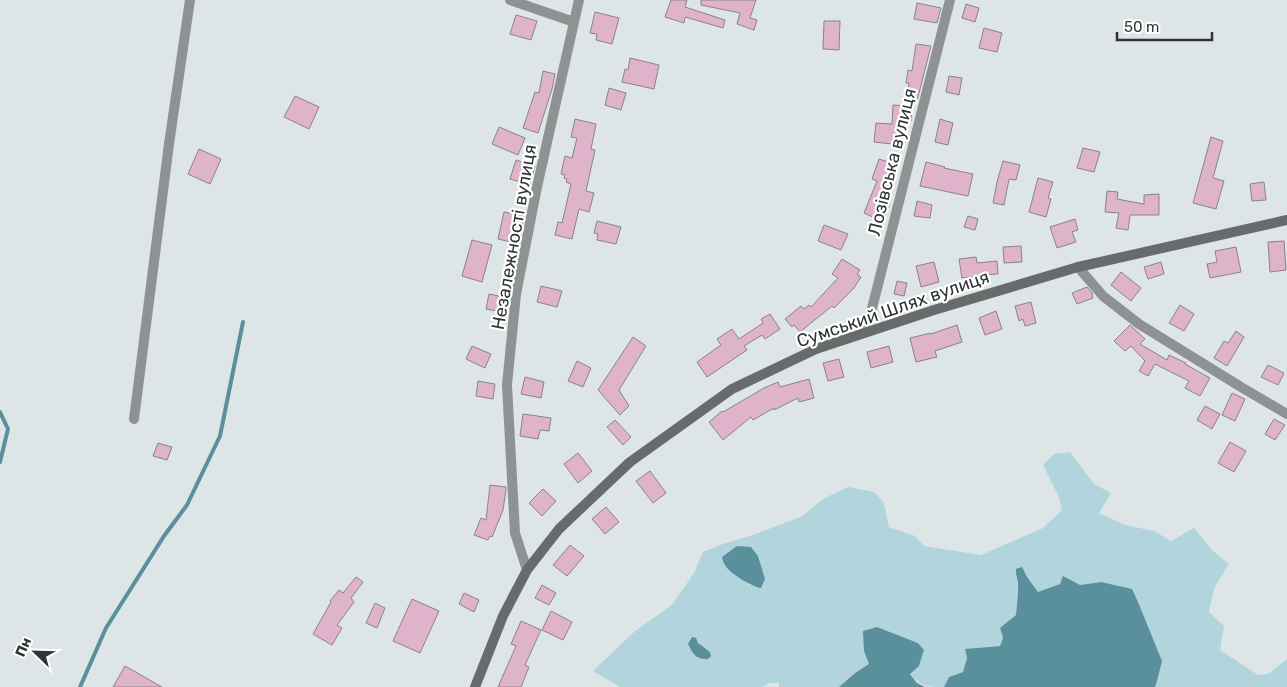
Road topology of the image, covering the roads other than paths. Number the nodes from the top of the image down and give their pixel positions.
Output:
1 (190, 0) edge
2 (510, 0) edge
3 (579, 0) edge
4 (950, 0) edge
5 (574, 22) junction
6 (1287, 220) edge
7 (1078, 267) junction
8 (866, 332) junction
9 (1287, 414) edge
10 (134, 419) dead end
11 (527, 570) junction
12 (475, 687) edge

1 - 10 street
2 - 5 street
3 - 5 street, Незалежності вулиця
4 - 8 street, Лозівська вулиця
5 - 11 street, Незалежності вулиця
6 - 7 main road, Сумський Шлях вулиця
7 - 8 main road, Сумський Шлях вулиця
7 - 9 street
8 - 11 main road, Сумський Шлях вулиця
11 - 12 main road, Сумський Шлях вулиця

